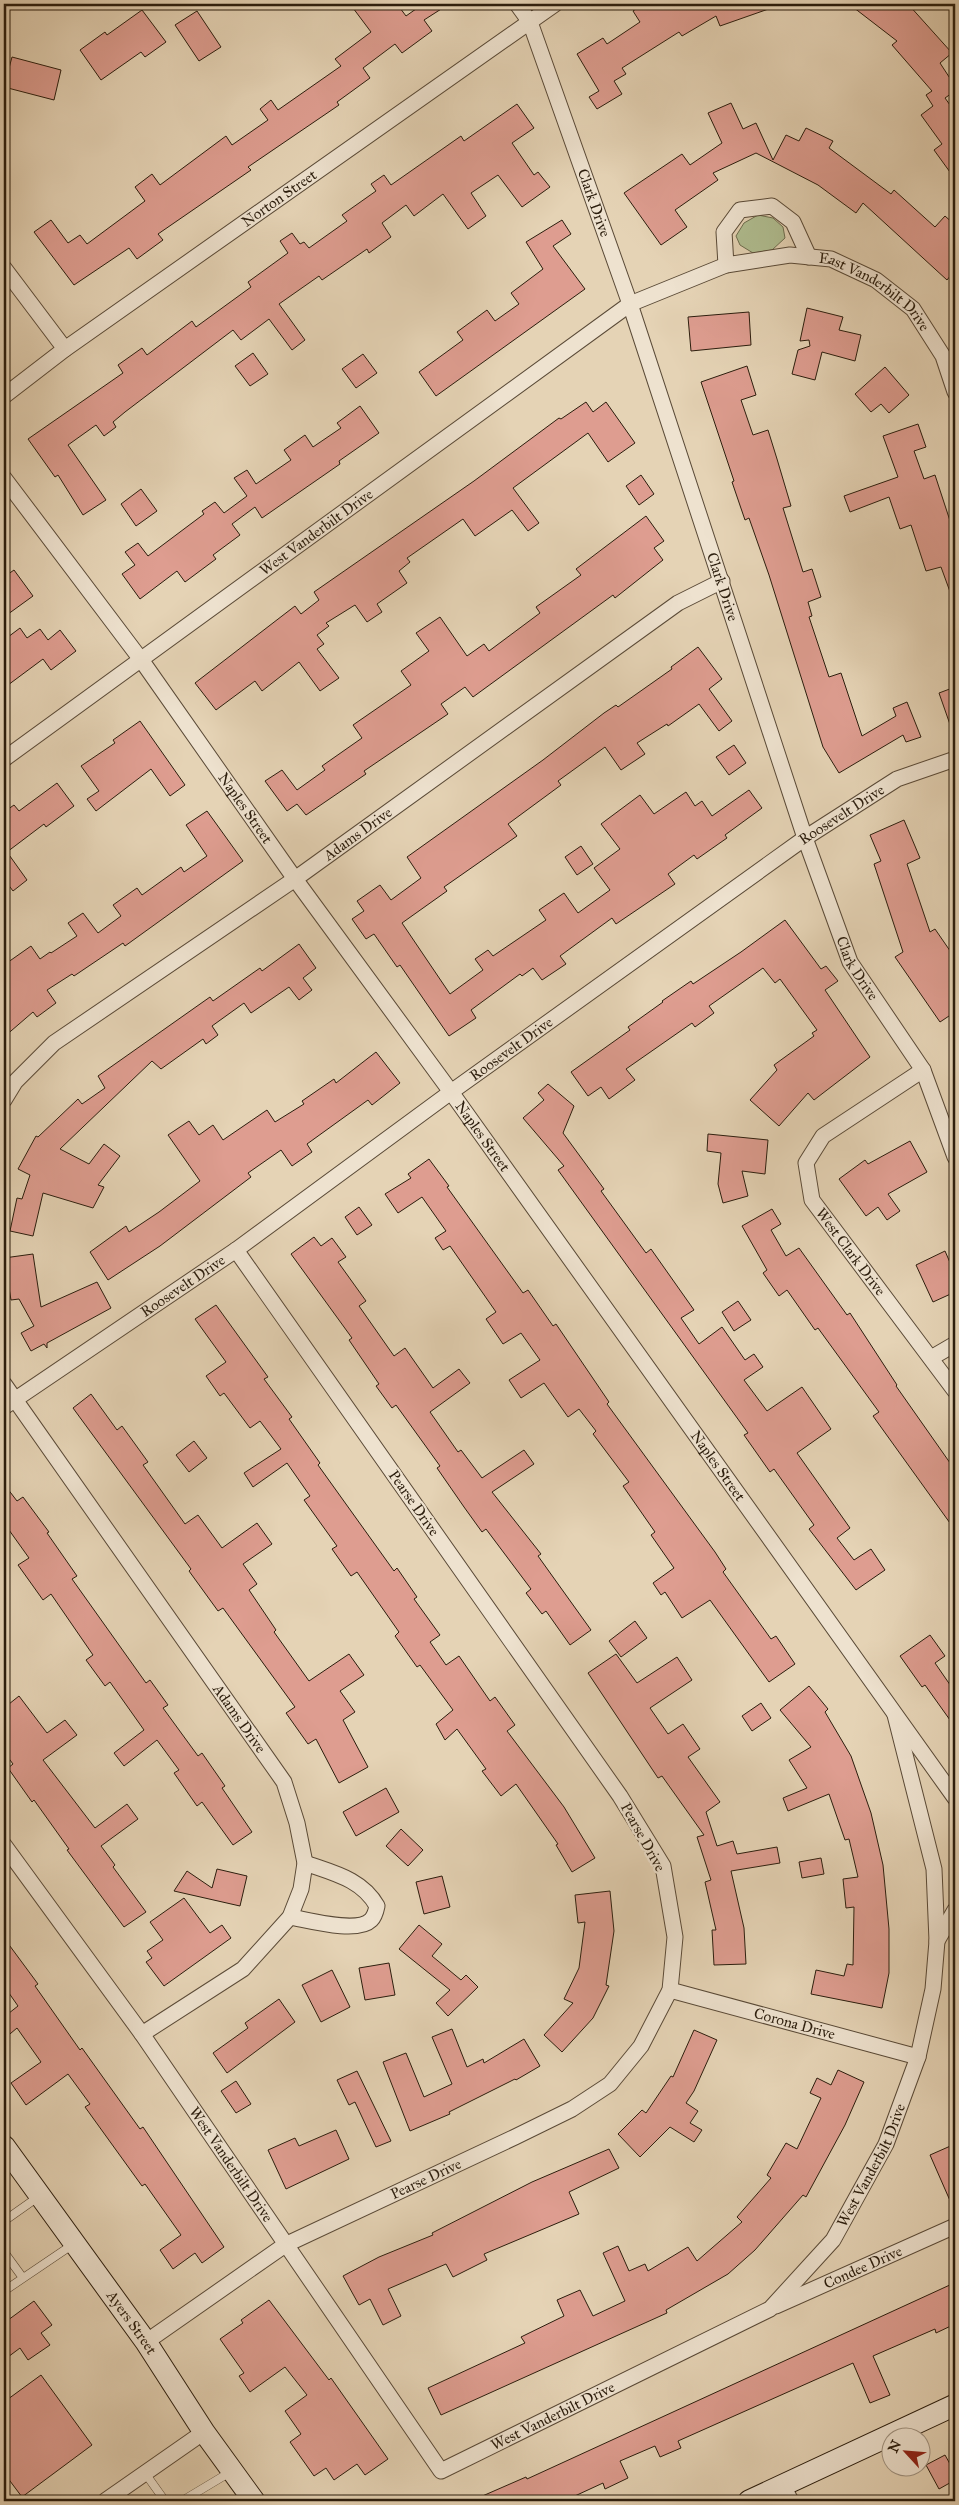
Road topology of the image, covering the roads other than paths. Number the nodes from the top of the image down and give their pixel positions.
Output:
1 (517, 4) edge
2 (555, 4) edge
3 (530, 22) junction
4 (809, 257) junction
5 (726, 265) junction
6 (4, 268) edge
7 (630, 304) junction
8 (65, 349) junction
9 (955, 392) edge
10 (4, 396) edge
11 (4, 478) edge
12 (722, 582) junction
13 (142, 661) junction
14 (4, 759) edge
15 (955, 759) edge
16 (806, 838) junction
17 (295, 879) junction
18 (923, 1070) junction
19 (451, 1092) junction
20 (4, 1100) edge
21 (955, 1158) edge
22 (236, 1250) junction
23 (955, 1344) edge
24 (932, 1358) junction
25 (4, 1384) edge
26 (955, 1391) edge
27 (9, 1403) edge
28 (895, 1715) junction
29 (955, 1798) edge
30 (4, 1845) edge
31 (305, 1863) junction
32 (955, 1910) edge
33 (290, 1917) junction
34 (937, 1941) junction
35 (670, 1990) junction
36 (142, 2034) junction
37 (918, 2057) junction
38 (4, 2149) edge
39 (40, 2196) junction
40 (4, 2221) edge
41 (955, 2226) edge
42 (74, 2243) junction
43 (285, 2245) junction
44 (4, 2252) edge
45 (23, 2278) junction
46 (4, 2291) edge
47 (770, 2309) junction
48 (146, 2342) junction
49 (955, 2405) edge
50 (204, 2432) junction
51 (232, 2471) junction
52 (145, 2474) junction
53 (787, 2493) edge
54 (105, 2501) edge
55 (165, 2501) edge
56 (182, 2501) edge
57 (254, 2501) edge
58 (749, 2501) edge

1 - 3 street, Clark Drive
2 - 3 street, Norton Street
3 - 7 street, Clark Drive
3 - 8 street, Norton Street
4 - 5 street, East Vanderbilt Drive
4 - 5 street, East Vanderbilt Drive
4 - 9 street, East Vanderbilt Drive
5 - 7 street, East Vanderbilt Drive
6 - 8 street
7 - 12 street, Clark Drive
7 - 13 street, West Vanderbilt Drive
8 - 10 street, Norton Street
11 - 13 street, Naples Street
12 - 16 street, Clark Drive
12 - 17 street, Adams Drive
13 - 14 street, West Vanderbilt Drive
13 - 17 street, Naples Street
15 - 16 street, Roosevelt Drive
16 - 18 street, Clark Drive
16 - 19 street, Roosevelt Drive
17 - 19 street, Naples Street
17 - 20 street, Adams Drive
18 - 21 street, Clark Drive
18 - 24 street, West Clark Drive
19 - 22 street, Roosevelt Drive
19 - 28 street, Naples Street
22 - 27 street, Roosevelt Drive
22 - 35 street, Pearse Drive
23 - 24 street
24 - 26 street, West Clark Drive
25 - 27 street, Adams Drive
27 - 31 street, Adams Drive
28 - 29 street, Naples Street
28 - 34 street, West Vanderbilt Drive
30 - 36 street, West Vanderbilt Drive
31 - 33 street, Adams Drive
31 - 33 street
32 - 34 street
33 - 36 street, Adams Drive
34 - 37 street, West Vanderbilt Drive
35 - 37 street, Corona Drive
35 - 43 street, Pearse Drive
36 - 43 street, West Vanderbilt Drive
37 - 47 street, West Vanderbilt Drive
38 - 39 main road, Ayers Street
39 - 40 lane
39 - 42 main road, Ayers Street
41 - 47 street, Condee Drive
42 - 45 lane
42 - 48 main road, Ayers Street
43 - 47 street, West Vanderbilt Drive
43 - 48 street, Pearse Drive
44 - 45 lane
45 - 46 lane
48 - 50 main road, Ayers Street
49 - 53 main road
50 - 51 main road, Ayers Street
50 - 52 street
51 - 56 lane
51 - 57 main road, Ayers Street
52 - 54 street
52 - 55 lane
53 - 58 main road

